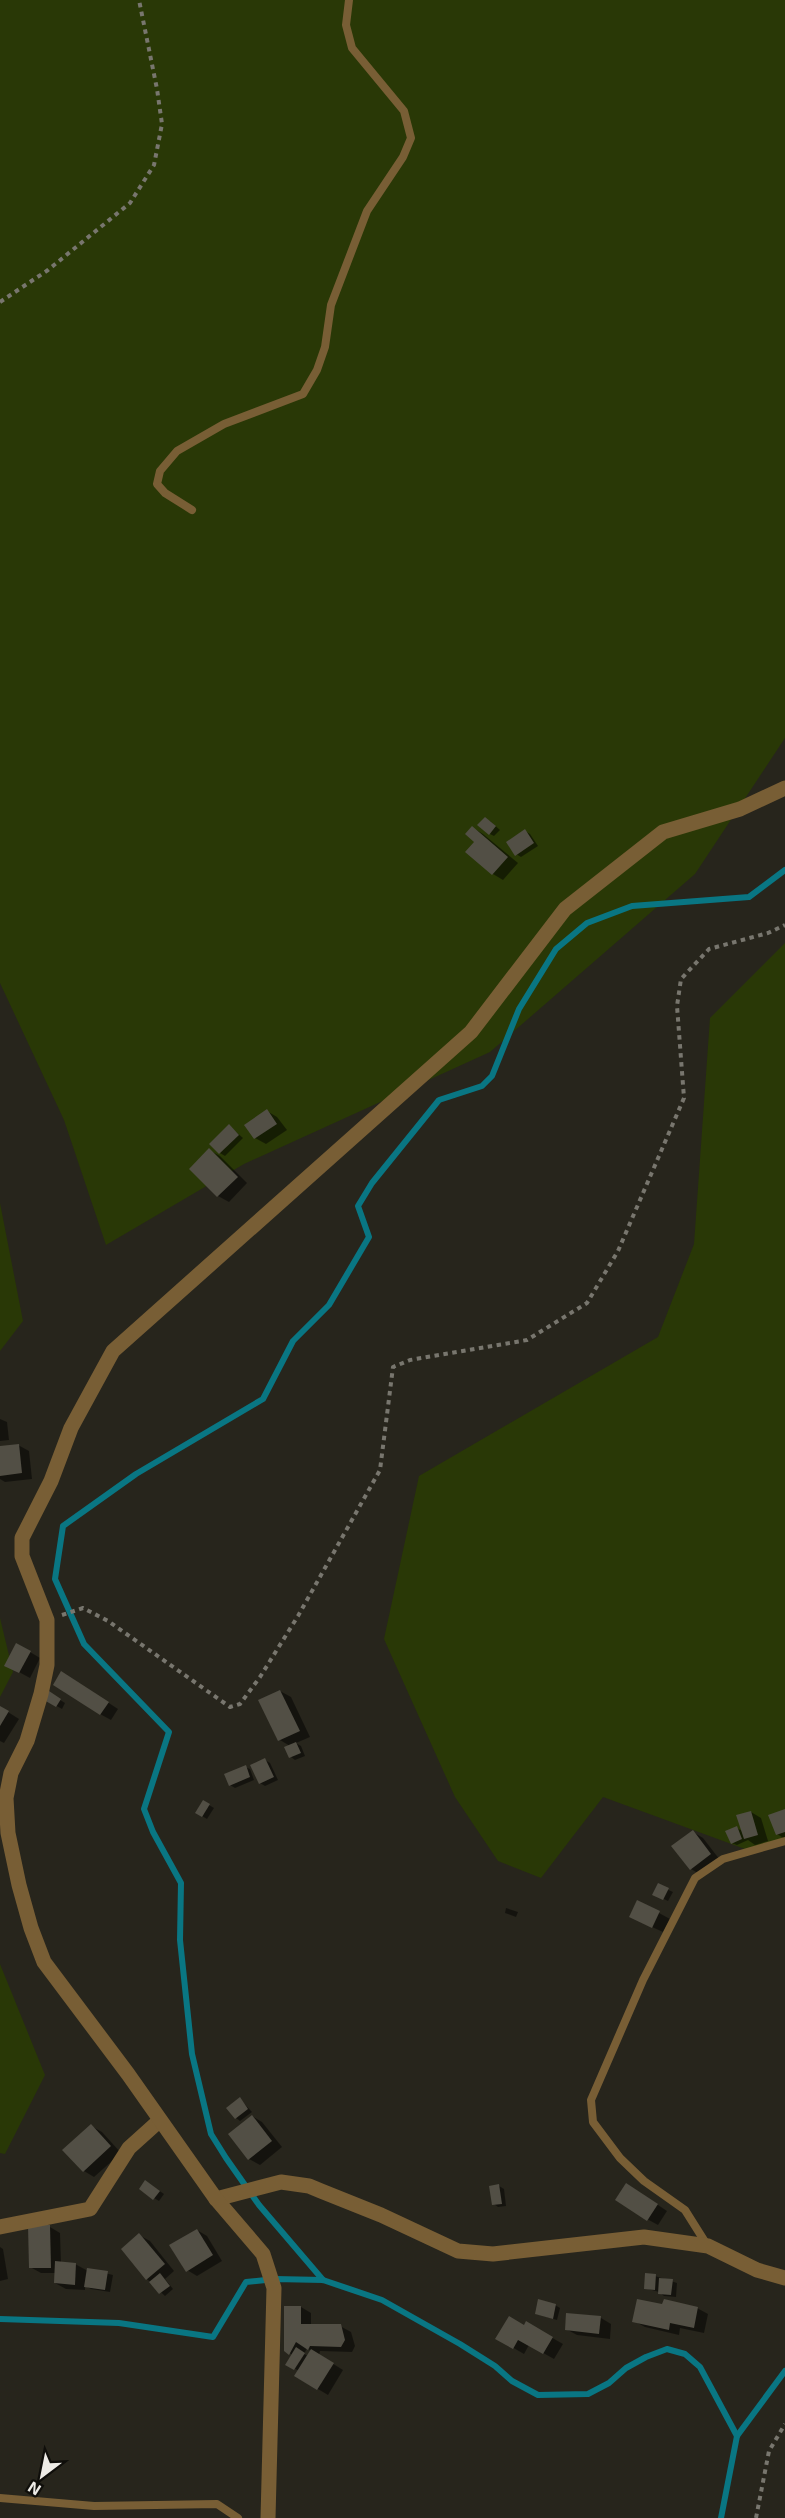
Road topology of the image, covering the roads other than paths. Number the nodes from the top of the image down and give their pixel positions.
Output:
1 (349, 0) edge
2 (192, 510) dead end
3 (785, 788) edge
4 (785, 1841) edge
5 (159, 2121) junction
6 (216, 2199) junction
7 (0, 2227) edge
8 (708, 2246) junction
9 (785, 2278) edge
10 (0, 2498) edge
11 (238, 2518) edge
12 (268, 2518) edge

1 - 2 lane
3 - 5 street
4 - 8 lane
5 - 6 street
5 - 7 street
6 - 8 street
6 - 12 street
8 - 9 street
10 - 11 lane

